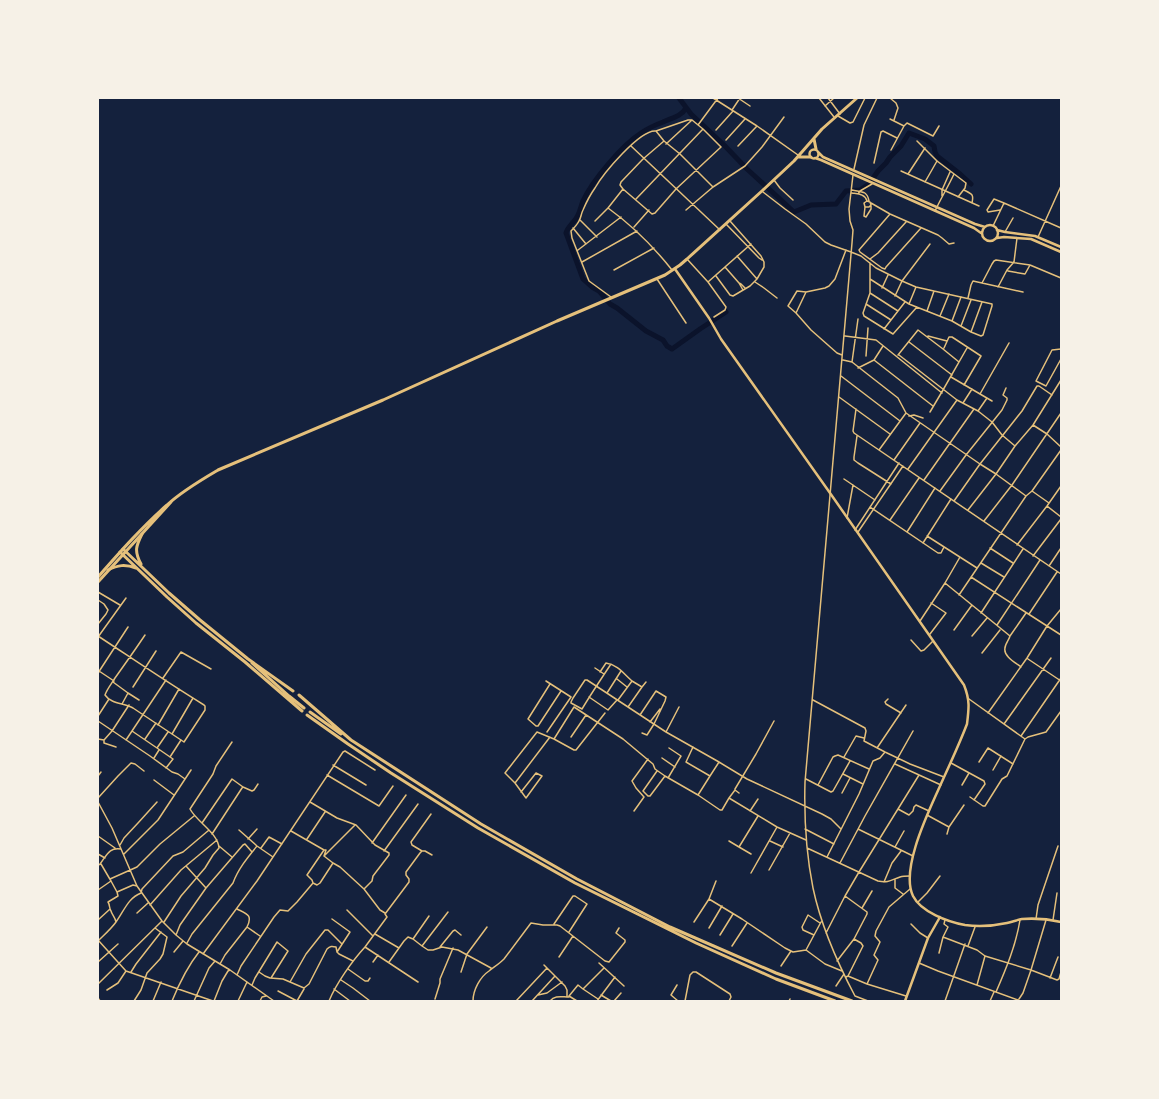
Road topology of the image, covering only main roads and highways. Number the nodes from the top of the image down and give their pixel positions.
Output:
1 (857, 98) edge
2 (814, 139) junction
3 (808, 146) junction
4 (804, 150) junction
5 (815, 150) junction
6 (798, 157) junction
7 (812, 157) junction
8 (853, 172) junction
9 (936, 209) junction
10 (985, 227) junction
11 (997, 230) junction
12 (982, 233) junction
13 (997, 238) junction
14 (1054, 244) junction
15 (1061, 247) edge
16 (1052, 248) junction
17 (1061, 252) edge
18 (674, 270) junction
19 (171, 502) junction
20 (142, 534) junction
21 (125, 550) junction
22 (122, 553) junction
23 (142, 566) junction
24 (108, 570) junction
25 (139, 570) junction
26 (98, 577) edge
27 (98, 582) edge
28 (248, 659) junction
29 (293, 691) dead end
30 (299, 695) dead end
31 (351, 740) junction
32 (940, 917) junction
33 (1061, 922) edge
34 (835, 1001) edge
35 (852, 1001) edge
36 (905, 1001) edge

1 - 2 highway
2 - 3 highway
2 - 5 highway
3 - 4 highway
3 - 5 main road
4 - 6 highway
4 - 7 main road
5 - 7 main road
5 - 7 main road
5 - 8 main road
6 - 7 highway
6 - 18 highway
7 - 8 main road
8 - 9 main road
8 - 9 main road
9 - 10 main road
9 - 12 main road
10 - 11 main road
10 - 12 main road
11 - 13 main road
11 - 14 main road
12 - 13 main road
13 - 16 main road
14 - 15 main road
14 - 16 main road
16 - 17 main road
18 - 19 highway
18 - 32 main road
19 - 20 highway
19 - 21 highway
20 - 21 highway
20 - 23 highway
21 - 22 highway
21 - 23 highway
22 - 24 highway
22 - 25 highway
22 - 26 highway
23 - 28 highway
24 - 25 highway
24 - 27 highway
25 - 28 highway
28 - 29 highway
30 - 31 highway
31 - 34 highway
31 - 35 highway
32 - 33 main road
32 - 36 main road

